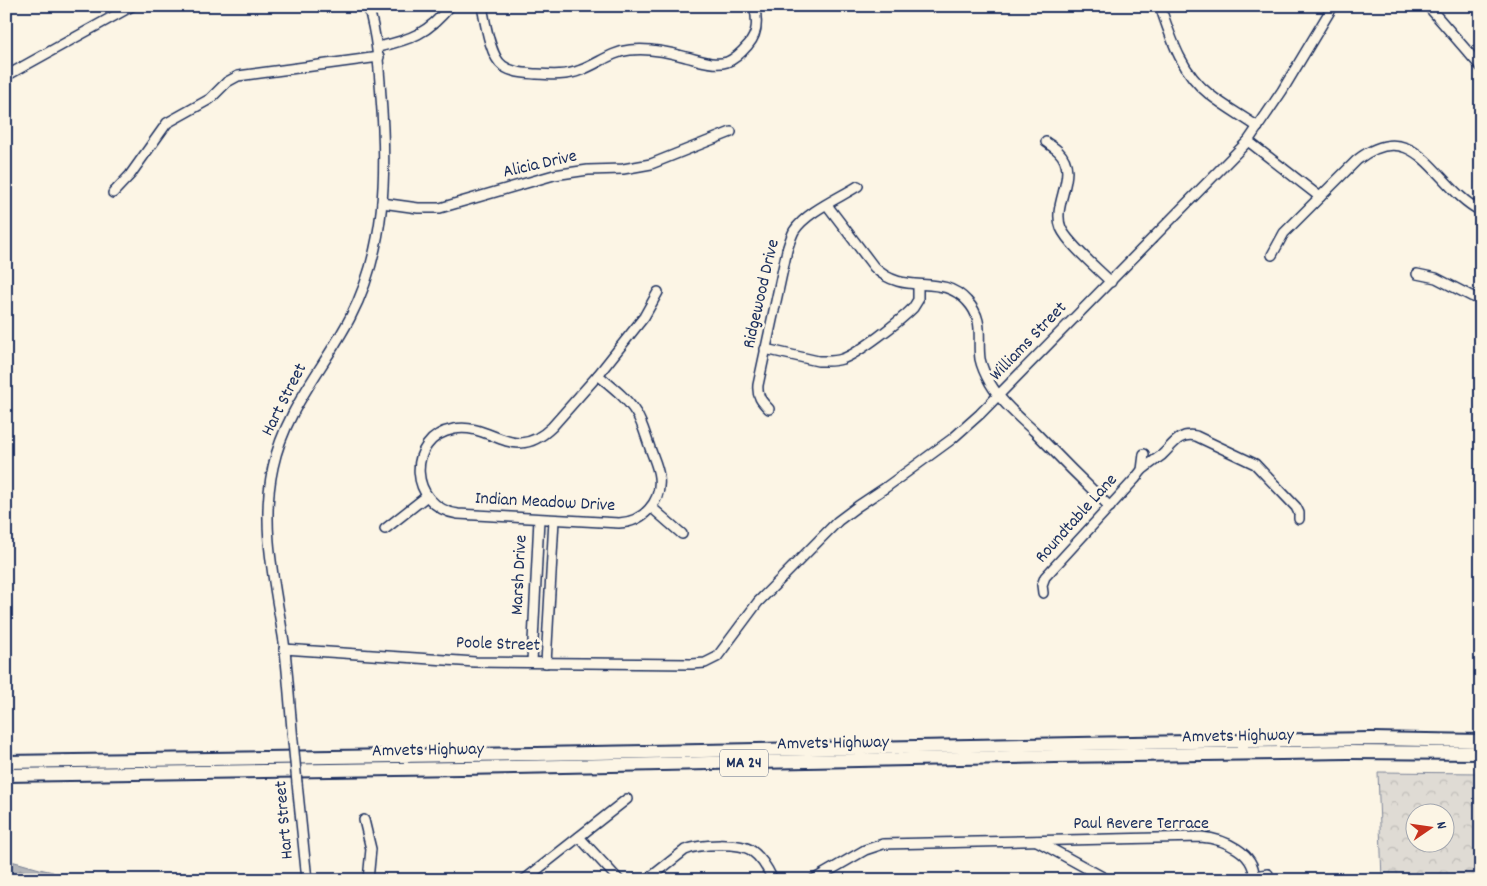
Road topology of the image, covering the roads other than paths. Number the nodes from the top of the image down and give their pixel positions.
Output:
1 (132, 6) edge
2 (368, 6) edge
3 (450, 6) edge
4 (754, 6) edge
5 (1160, 6) edge
6 (1333, 6) edge
7 (1428, 6) edge
8 (484, 8) edge
9 (378, 47) junction
10 (379, 57) junction
11 (1481, 67) edge
12 (6, 76) edge
13 (1258, 127) junction
14 (731, 132) dead end
15 (1248, 141) junction
16 (1046, 142) dead end
17 (858, 186) dead end
18 (113, 193) dead end
19 (1320, 197) junction
20 (382, 203) junction
21 (827, 205) junction
22 (1481, 211) edge
23 (1272, 255) dead end
24 (1417, 274) dead end
25 (1111, 282) junction
26 (918, 285) junction
27 (658, 292) dead end
28 (1481, 300) edge
29 (765, 349) junction
30 (598, 375) junction
31 (998, 397) junction
32 (769, 409) dead end
33 (1144, 454) dead end
34 (1142, 470) junction
35 (427, 496) junction
36 (651, 507) junction
37 (1110, 507) junction
38 (539, 519) junction
39 (1299, 519) dead end
40 (554, 520) junction
41 (384, 529) dead end
42 (682, 534) dead end
43 (1043, 593) dead end
44 (284, 648) junction
45 (532, 662) junction
46 (546, 662) junction
47 (710, 662) joint
48 (1481, 741) edge
49 (1481, 753) edge
50 (6, 762) edge
51 (6, 775) edge
52 (627, 799) dead end
53 (364, 820) dead end
54 (579, 837) junction
55 (1037, 840) junction
56 (1268, 874) dead end
57 (1254, 878) edge
58 (306, 880) edge
59 (368, 880) edge
60 (524, 880) edge
61 (619, 880) edge
62 (647, 880) edge
63 (773, 880) edge
64 (813, 880) edge
65 (1108, 880) edge

1 - 12 street
2 - 9 street, Hart Street
3 - 9 street
4 - 8 street
5 - 13 street
6 - 13 street, Williams Street
7 - 11 street
9 - 10 street, Hart Street
10 - 18 street
10 - 20 street, Hart Street
13 - 15 street, Williams Street
14 - 20 street, Alicia Drive
15 - 19 street
15 - 25 street, Williams Street
16 - 25 street
17 - 21 street, Ridgewood Drive
19 - 22 street
19 - 23 street
20 - 44 street, Hart Street
21 - 26 street
21 - 29 street, Ridgewood Drive
24 - 28 street
25 - 31 street, Williams Street
26 - 29 street
26 - 31 street
27 - 30 street
29 - 32 street, Ridgewood Drive
30 - 35 street
30 - 36 street
31 - 37 street
31 - 47 street, Williams Street
33 - 34 street, Roundtable Lane
34 - 37 street, Roundtable Lane
34 - 39 street, Roundtable Lane
35 - 38 street, Indian Meadow Drive
35 - 41 street
36 - 40 street, Indian Meadow Drive
36 - 42 street
37 - 43 street, Roundtable Lane
38 - 40 street, Indian Meadow Drive
38 - 45 street, Marsh Drive
40 - 46 street, Marsh Drive
44 - 45 street, Poole Street
44 - 58 street, Hart Street, bridge
45 - 46 street, Poole Street
46 - 47 street, Poole Street
48 - 50 highway, Amvets Highway / MA 24
49 - 51 highway, Amvets Highway / MA 24
52 - 54 street
53 - 59 street
54 - 60 street
54 - 61 street
55 - 57 street, Paul Revere Terrace
55 - 64 street, Paul Revere Terrace
55 - 65 street, Paul Revere Terrace
56 - 57 street
62 - 63 street

